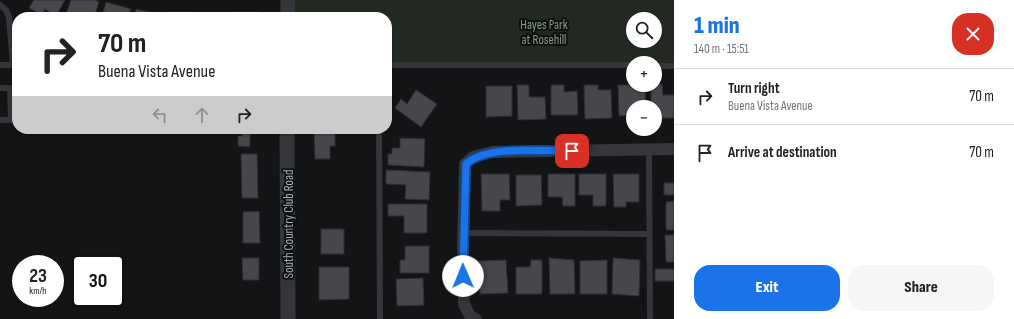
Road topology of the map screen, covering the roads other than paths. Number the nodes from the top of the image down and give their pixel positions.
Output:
1 (288, 0) edge
2 (0, 5) edge
3 (288, 12) edge
4 (12, 41) edge
5 (0, 65) edge
6 (12, 65) edge
7 (392, 65) edge
8 (626, 65) edge
9 (662, 66) edge
10 (674, 66) edge
11 (0, 88) edge
12 (0, 120) edge
13 (287, 134) edge
14 (379, 134) edge
15 (674, 149) edge
16 (649, 150) junction
17 (463, 233) junction
18 (649, 234) junction
19 (288, 319) edge
20 (380, 319) edge
21 (476, 319) edge
22 (650, 319) edge

1 - 3 street
2 - 4 lane
5 - 6 lane
7 - 8 lane
9 - 10 lane
11 - 12 lane
13 - 19 street, South Country Club Road
14 - 20 lane
15 - 16 street
16 - 17 street
16 - 18 lane
17 - 18 lane
17 - 21 street
18 - 22 lane

